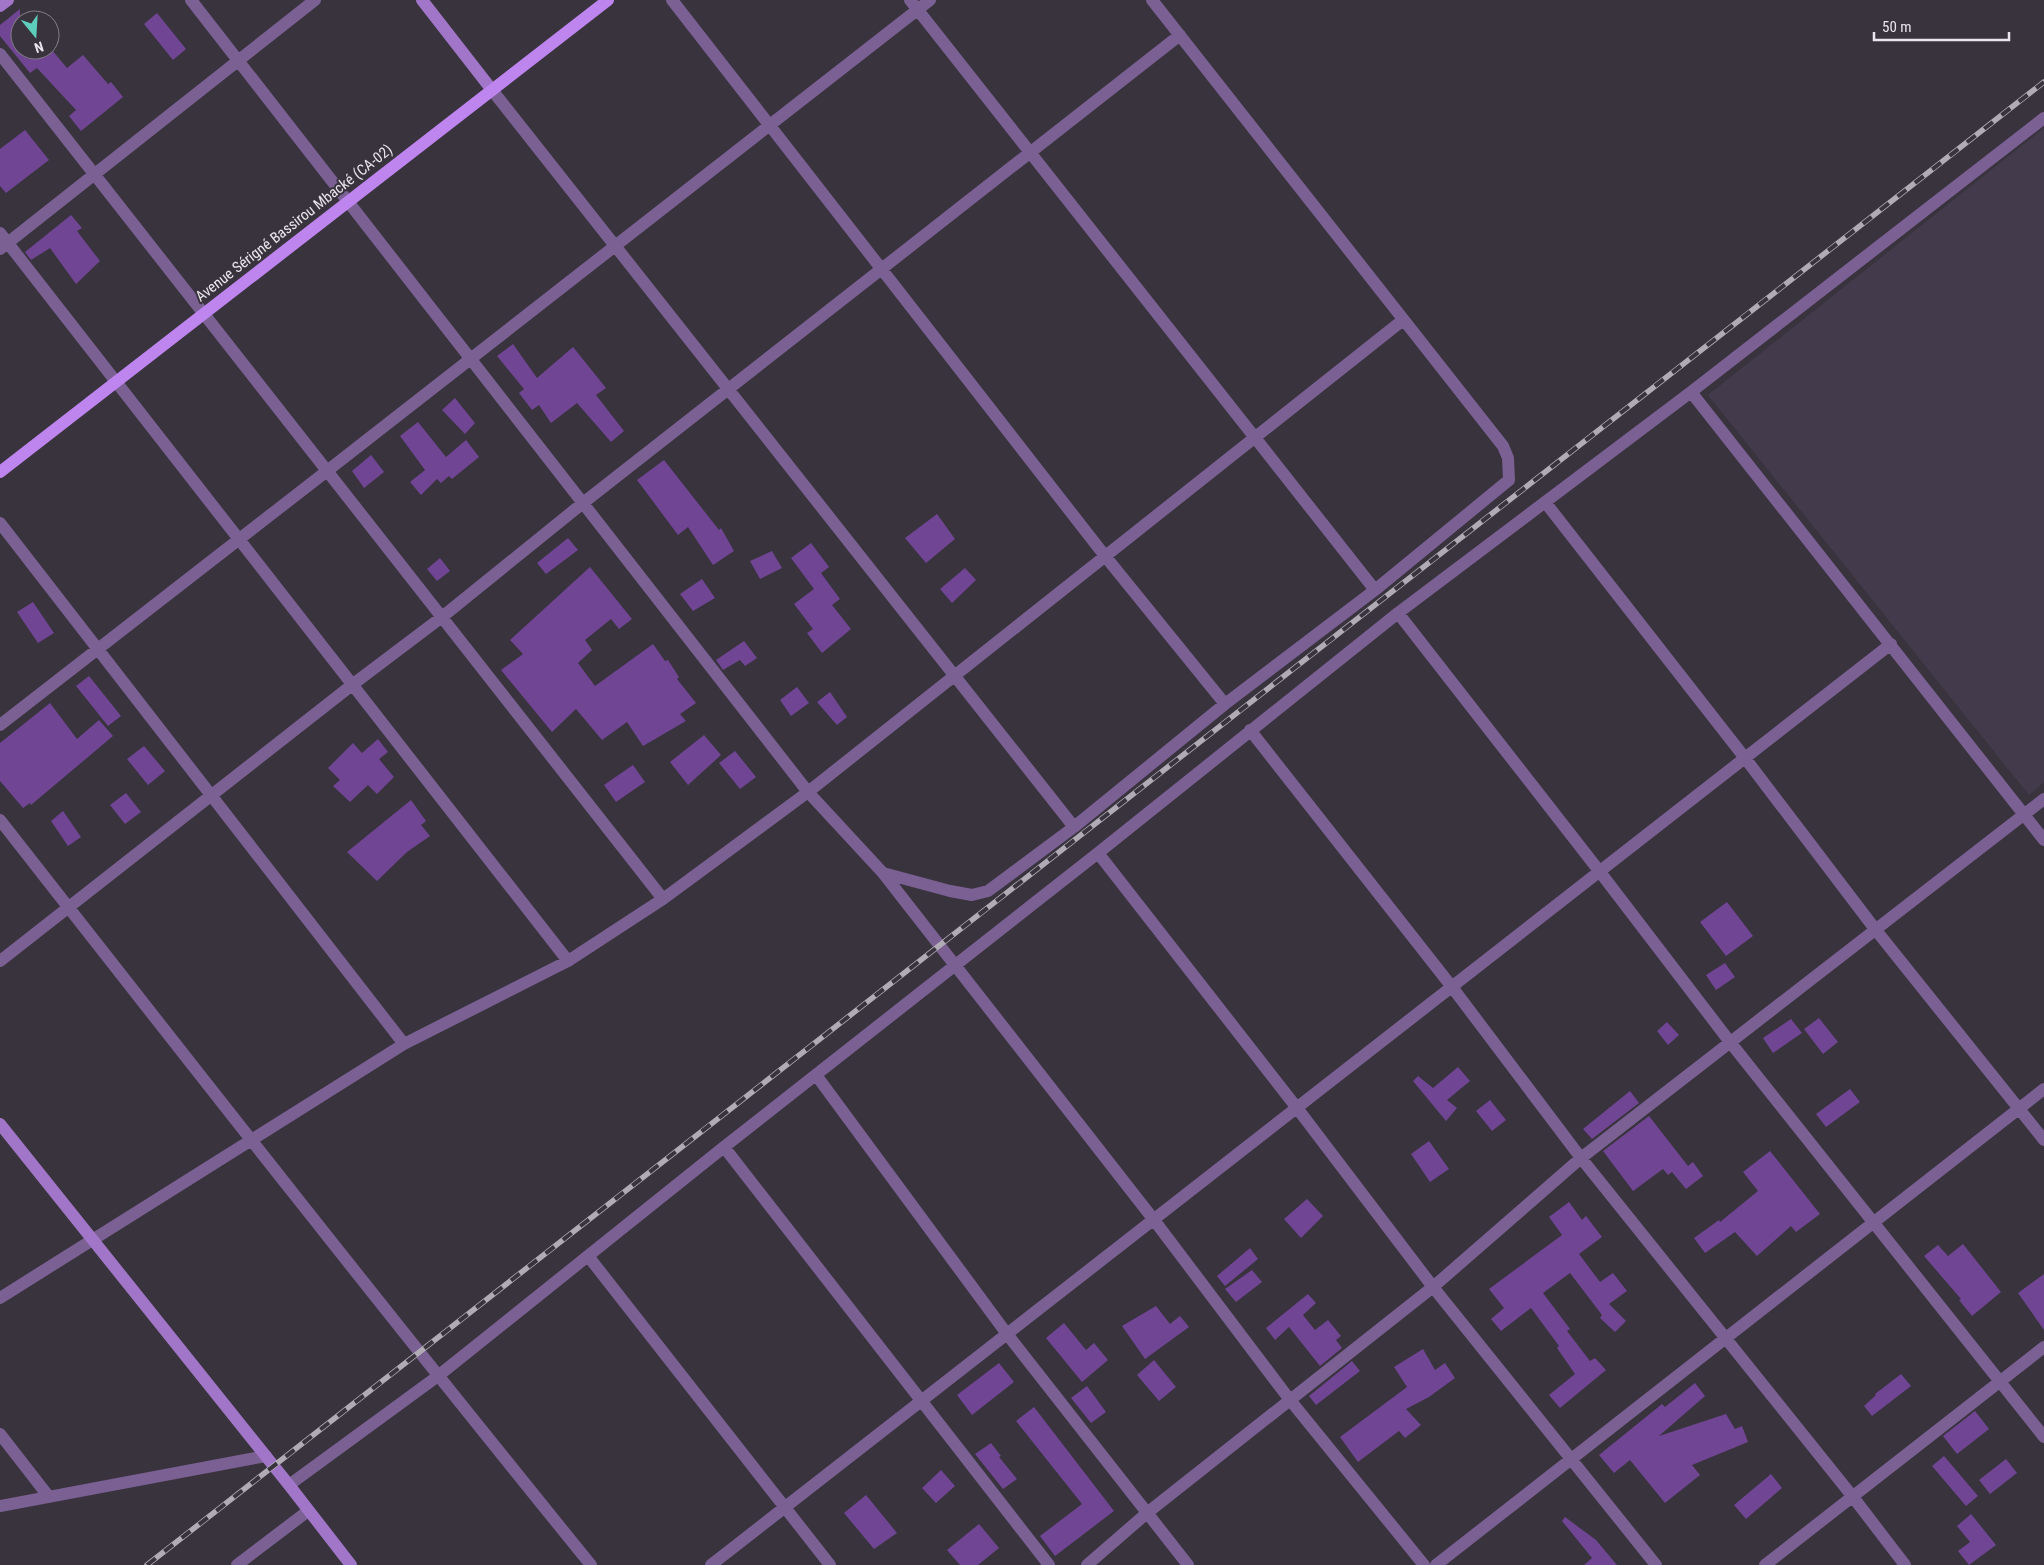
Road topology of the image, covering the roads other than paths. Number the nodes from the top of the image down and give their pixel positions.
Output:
1 (8, 0) edge
2 (191, 0) edge
3 (315, 0) edge
4 (422, 0) edge
5 (608, 0) edge
6 (672, 0) edge
7 (930, 0) edge
8 (1152, 0) edge
9 (914, 5) edge
10 (0, 6) edge
11 (1180, 35) junction
12 (0, 54) edge
13 (238, 61) junction
14 (492, 90) junction
15 (2044, 118) edge
16 (769, 125) junction
17 (1030, 153) junction
18 (94, 174) junction
19 (348, 202) junction
20 (3, 241) edge
21 (615, 245) junction
22 (882, 269) junction
23 (204, 314) junction
24 (1403, 320) junction
25 (470, 358) junction
26 (116, 382) junction
27 (729, 389) junction
28 (1691, 392) junction
29 (1254, 439) junction
30 (327, 471) junction
31 (0, 472) edge
32 (1545, 502) junction
33 (583, 503) junction
34 (0, 523) edge
35 (238, 539) junction
36 (1105, 556) junction
37 (1375, 590) junction
38 (1398, 613) junction
39 (442, 617) junction
40 (1891, 644) junction
41 (97, 649) junction
42 (955, 675) junction
43 (352, 685) junction
44 (1225, 704) junction
45 (0, 725) edge
46 (1250, 730) junction
47 (1745, 758) junction
48 (808, 792) junction
49 (211, 796) junction
50 (2044, 799) edge
51 (2024, 814) junction
52 (0, 820) edge
53 (1074, 827) junction
54 (2044, 840) edge
55 (1098, 853) junction
56 (883, 872) junction
57 (1600, 872) junction
58 (663, 899) junction
59 (69, 907) junction
60 (1876, 930) junction
61 (0, 961) edge
62 (568, 961) junction
63 (956, 965) junction
64 (1452, 987) junction
65 (1730, 1042) junction
66 (404, 1044) junction
67 (816, 1075) junction
68 (2044, 1089) edge
69 (1297, 1108) junction
70 (2019, 1109) junction
71 (0, 1124) edge
72 (251, 1140) junction
73 (2044, 1140) edge
74 (724, 1147) junction
75 (1581, 1158) junction
76 (1154, 1220) junction
77 (1874, 1222) junction
78 (93, 1240) junction
79 (588, 1256) junction
80 (1433, 1287) junction
81 (0, 1298) edge
82 (1008, 1334) junction
83 (1726, 1338) junction
84 (2044, 1347) edge
85 (438, 1376) junction
86 (2001, 1381) junction
87 (1290, 1400) junction
88 (922, 1401) junction
89 (0, 1434) edge
90 (2044, 1437) edge
91 (266, 1456) junction
92 (1572, 1459) junction
93 (290, 1485) junction
94 (49, 1497) junction
95 (1853, 1497) junction
96 (0, 1506) edge
97 (785, 1508) junction
98 (308, 1511) junction
99 (1148, 1513) junction
100 (237, 1565) edge
101 (351, 1565) edge
102 (591, 1565) edge
103 (711, 1565) edge
104 (830, 1565) edge
105 (1049, 1565) edge
106 (1087, 1565) edge
107 (1188, 1565) edge
108 (1424, 1565) edge
109 (1436, 1565) edge
110 (1656, 1565) edge
111 (1765, 1565) edge
112 (1905, 1565) edge

1 - 10 street
2 - 13 street
3 - 13 street
4 - 14 street
5 - 14 main road, Avenue Sérigné Bassirou Mbacké (CA-02)
6 - 16 street
7 - 9 street
8 - 11 street
9 - 16 street
9 - 17 street
11 - 17 street
11 - 24 street
12 - 18 street
13 - 18 street
13 - 19 street
14 - 19 main road, Avenue Sérigné Bassirou Mbacké (CA-02)
14 - 21 street
15 - 28 street
16 - 21 street
16 - 22 street
17 - 22 street
17 - 29 street
18 - 20 street
18 - 23 street
19 - 23 main road, Avenue Sérigné Bassirou Mbacké (CA-02)
19 - 25 street
20 - 26 street
21 - 25 street
21 - 27 street
22 - 27 street
22 - 36 street
23 - 26 main road, Avenue Sérigné Bassirou Mbacké (CA-02)
23 - 30 street
24 - 29 street
24 - 37 street
25 - 30 street
25 - 33 street
26 - 31 main road, Avenue Sérigné Bassirou Mbacké (CA-02)
26 - 35 street
27 - 33 street
27 - 42 street
28 - 32 street
28 - 40 street
29 - 36 street
29 - 37 street
30 - 35 street
30 - 39 street
32 - 38 street
32 - 47 street
33 - 39 street
33 - 48 street
34 - 41 street
35 - 41 street
35 - 43 street
36 - 42 street
36 - 44 street
37 - 44 street
38 - 46 street
38 - 57 street
39 - 43 street
39 - 58 street
40 - 47 street
40 - 51 street
41 - 45 street
41 - 49 street
42 - 48 street
42 - 53 street
43 - 49 street
43 - 62 street
44 - 53 street
46 - 55 street
46 - 64 street
47 - 57 street
47 - 60 street
48 - 56 street
48 - 58 street
49 - 59 street
49 - 66 street
50 - 51 street
51 - 54 street
51 - 60 street
52 - 59 street
53 - 56 street
55 - 63 street
55 - 69 street
56 - 63 street
57 - 64 street
57 - 65 street
58 - 62 street
59 - 61 street
59 - 72 street
60 - 65 street
60 - 70 street
62 - 66 street
63 - 67 street
63 - 76 street
64 - 69 street
64 - 75 street
65 - 75 street
65 - 77 street
66 - 72 street
67 - 74 street
67 - 82 street
68 - 70 street
69 - 76 street
69 - 80 street
70 - 73 street
70 - 77 street
71 - 78 street
72 - 78 street
72 - 85 street
74 - 79 street
74 - 88 street
75 - 80 street
75 - 83 street
76 - 82 street
76 - 87 street
77 - 83 street
77 - 86 street
78 - 81 street
78 - 91 street
79 - 85 street
79 - 97 street
80 - 87 street
80 - 92 street
82 - 88 street
82 - 99 street
83 - 92 street
83 - 95 street
84 - 86 street
85 - 93 street
85 - 102 street
86 - 90 street
86 - 95 street
87 - 99 street
87 - 108 street
88 - 97 street
88 - 105 street
89 - 94 street
91 - 93 street
91 - 94 street
92 - 109 street
92 - 110 street
93 - 98 street
94 - 96 street
95 - 111 street
95 - 112 street
97 - 103 street
97 - 104 street
98 - 100 street
98 - 101 street
99 - 106 street
99 - 107 street

